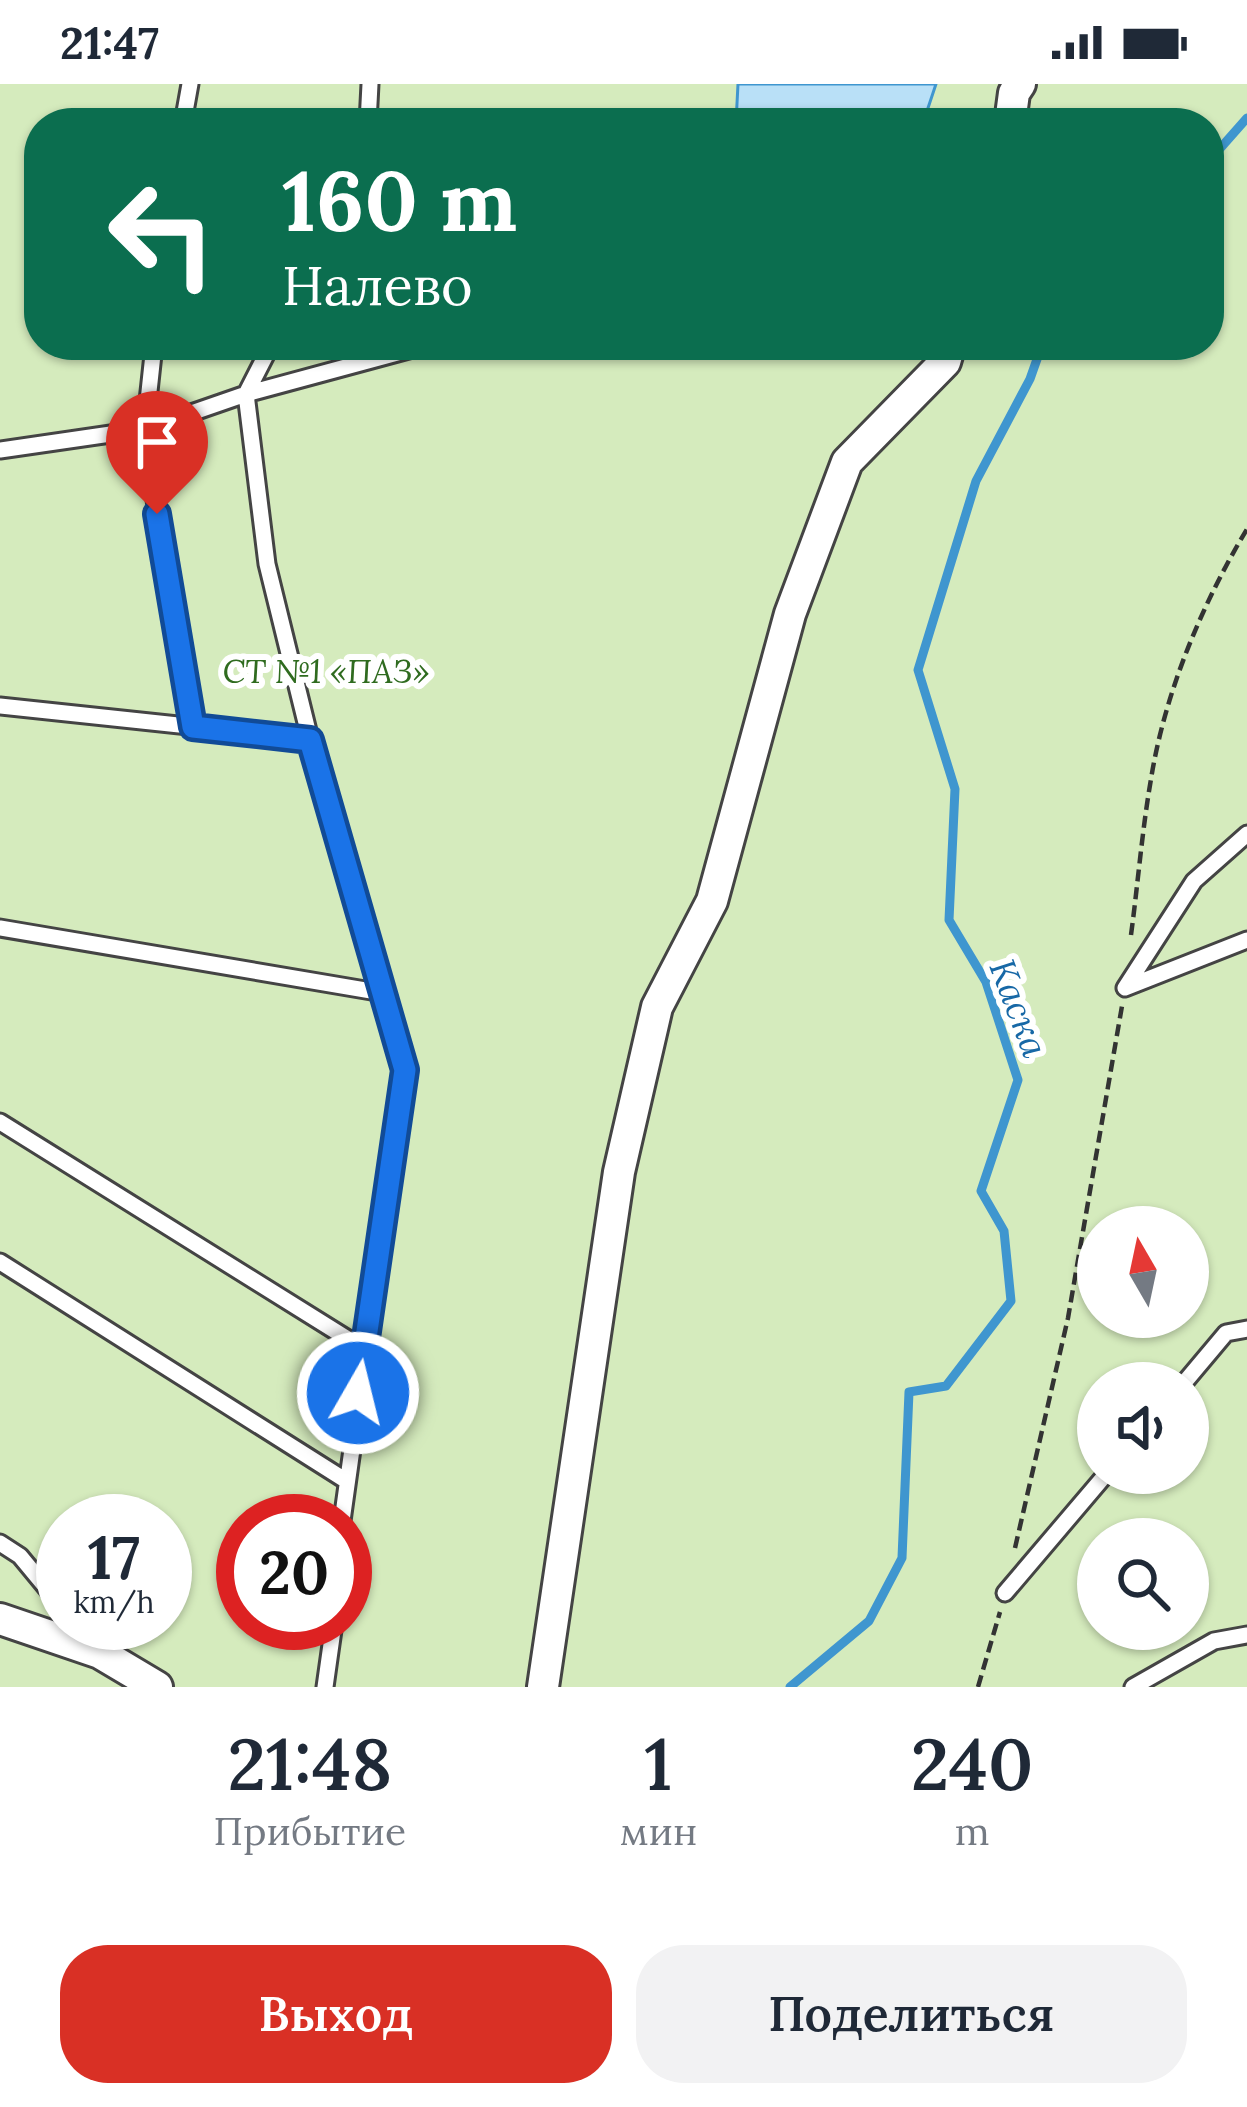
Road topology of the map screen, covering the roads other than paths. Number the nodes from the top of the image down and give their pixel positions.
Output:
1 (153, 360) edge
2 (264, 360) edge
3 (372, 360) edge
4 (946, 360) edge
5 (246, 394) junction
6 (146, 429) junction
7 (0, 450) edge
8 (0, 706) edge
9 (193, 727) junction
10 (310, 740) junction
11 (1247, 834) edge
12 (0, 928) edge
13 (1247, 940) edge
14 (383, 993) junction
15 (0, 1122) edge
16 (0, 1262) edge
17 (1247, 1329) edge
18 (364, 1349) junction
19 (1202, 1362) edge
20 (346, 1480) junction
21 (345, 1494) edge
22 (1089, 1494) edge
23 (0, 1543) edge
24 (36, 1575) edge
25 (1005, 1593) road end
26 (0, 1619) edge
27 (1247, 1635) edge
28 (98, 1650) edge
29 (330, 1650) edge
30 (100, 1653) junction
31 (157, 1687) edge
32 (325, 1687) edge
33 (543, 1687) edge
34 (1133, 1687) edge

1 - 6 lane
2 - 5 lane
3 - 5 lane
4 - 33 street
5 - 6 lane
5 - 10 lane
6 - 7 lane
6 - 9 lane
8 - 9 lane
9 - 10 lane
10 - 14 lane
11 - 13 lane
12 - 14 lane
14 - 18 lane
15 - 18 lane
16 - 20 lane
17 - 19 lane
18 - 20 lane
20 - 21 lane
22 - 25 lane
23 - 24 lane
26 - 30 street
27 - 34 lane
28 - 30 lane
29 - 32 lane
30 - 31 street

